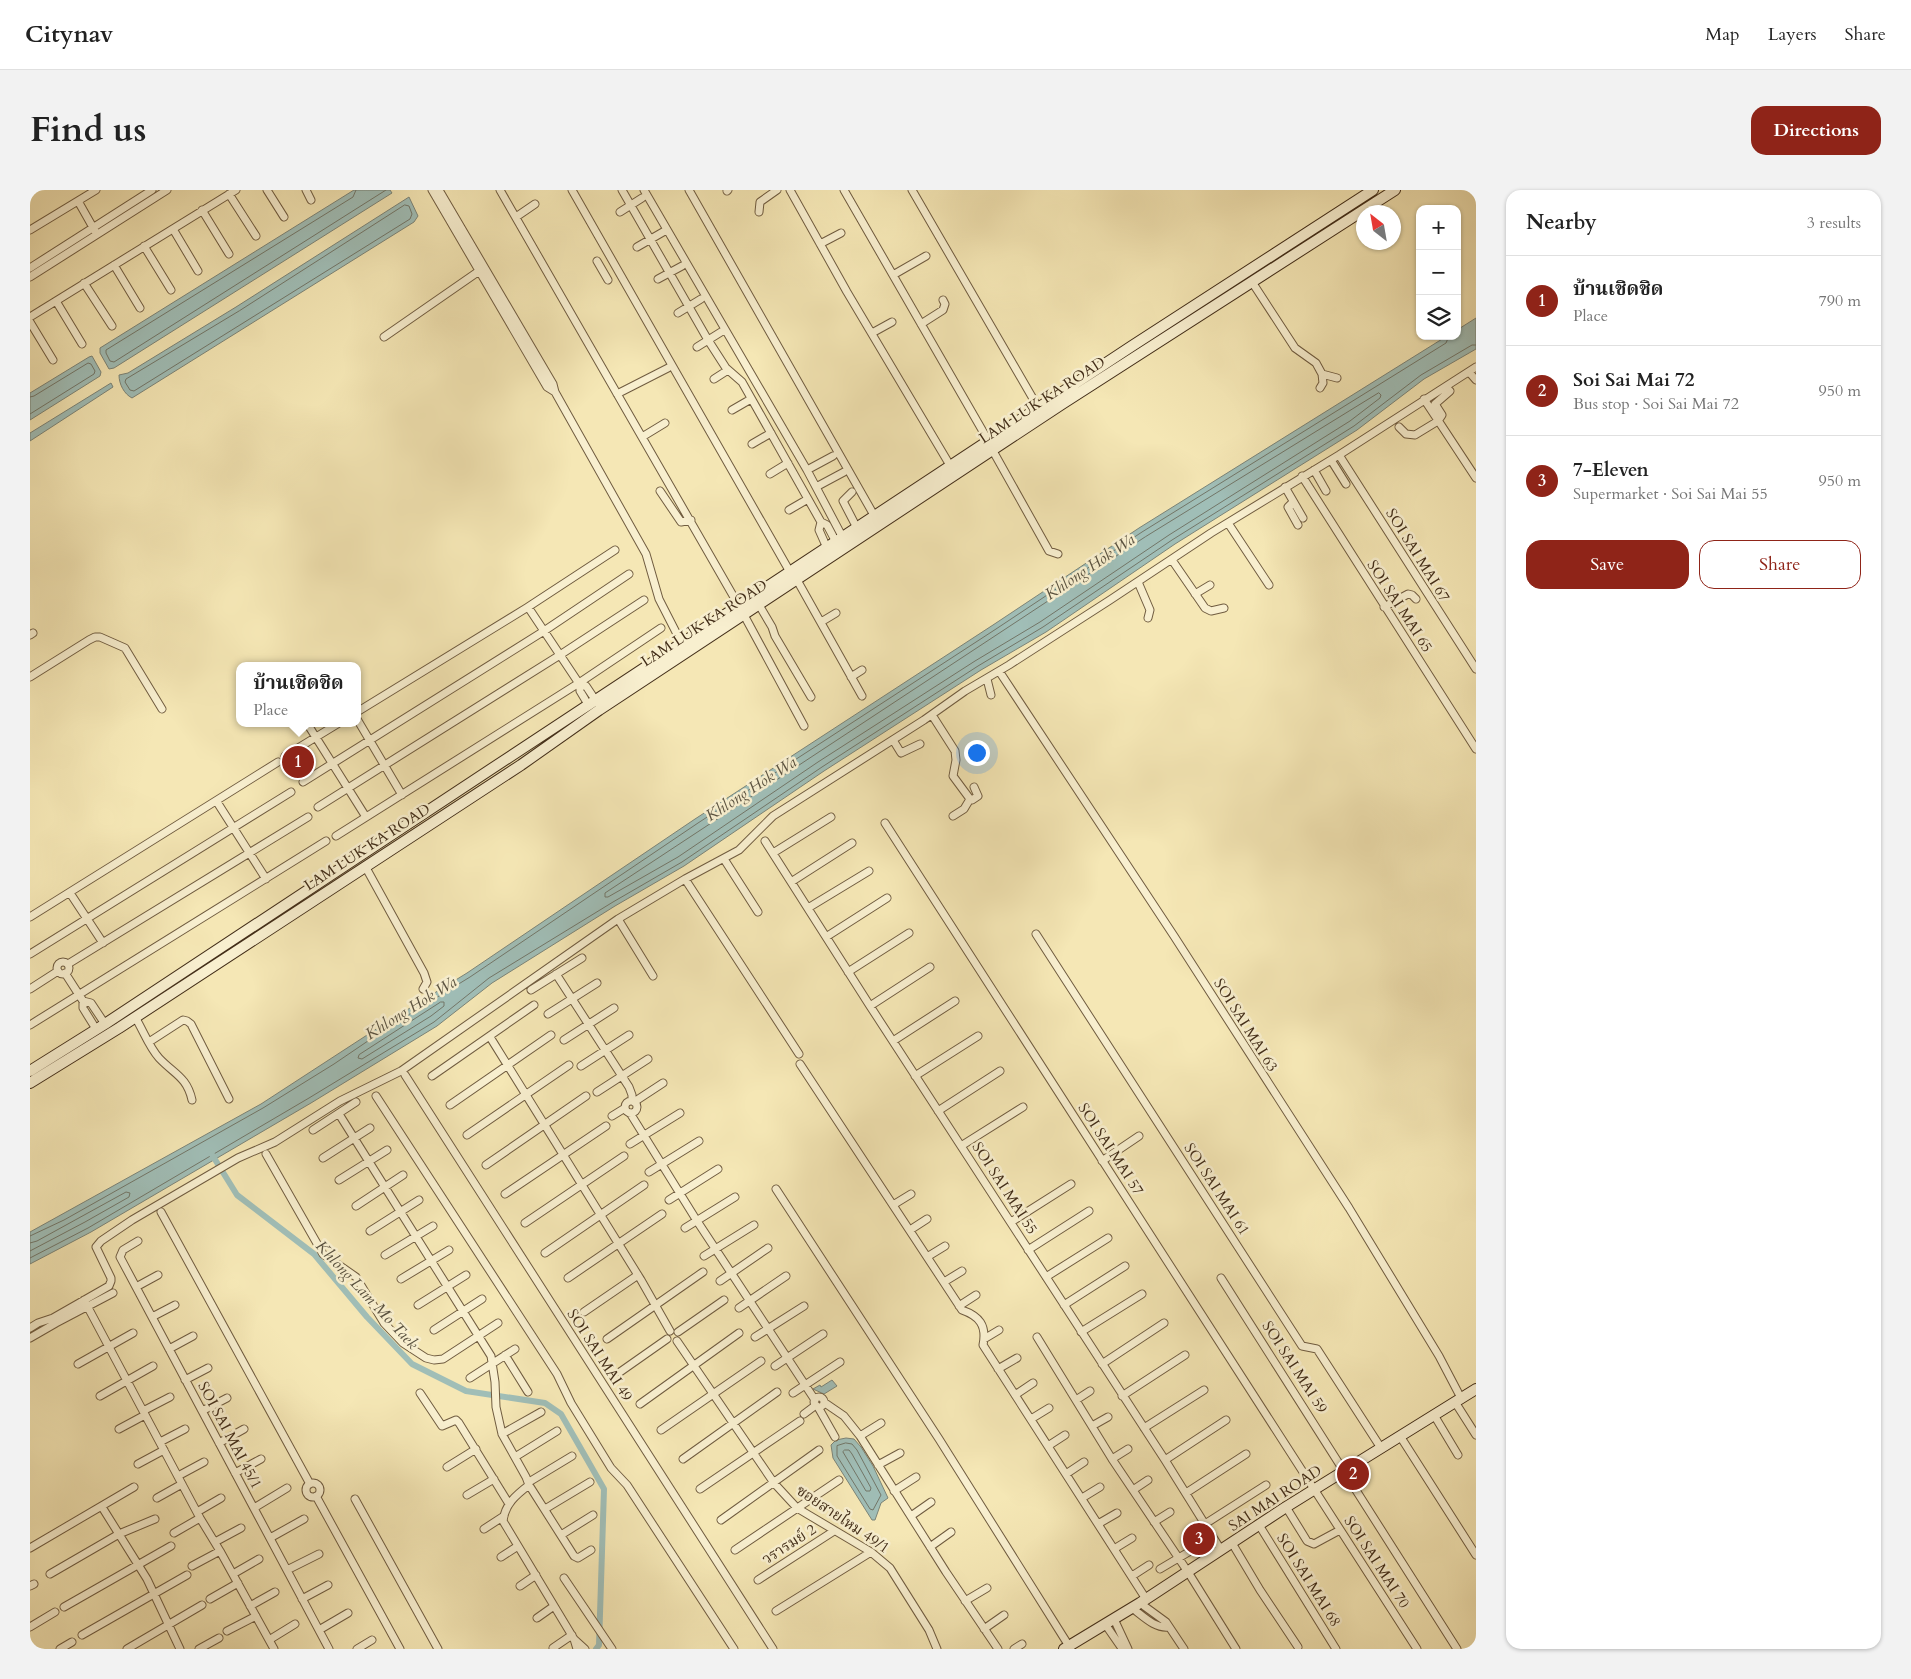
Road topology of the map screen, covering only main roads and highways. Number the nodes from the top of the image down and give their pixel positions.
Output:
1 (1373, 190) edge
2 (1395, 190) edge
3 (991, 446) junction
4 (794, 576) junction
5 (742, 610) junction
6 (424, 813) junction
7 (431, 823) junction
8 (30, 1071) edge
9 (30, 1083) edge
10 (1476, 1389) edge
11 (1067, 1648) edge

1 - 3 main road, LAM LUK KA ROAD
2 - 3 main road, LAM LUK KA ROAD
3 - 4 main road, LAM LUK KA ROAD
3 - 4 main road, LAM LUK KA ROAD
4 - 5 main road, LAM LUK KA ROAD
4 - 5 main road, LAM LUK KA ROAD
5 - 6 main road, LAM LUK KA ROAD
5 - 7 main road, LAM LUK KA ROAD
6 - 7 main road
6 - 8 main road, LAM LUK KA ROAD
7 - 9 main road, LAM LUK KA ROAD
10 - 11 main road, SAI MAI ROAD

